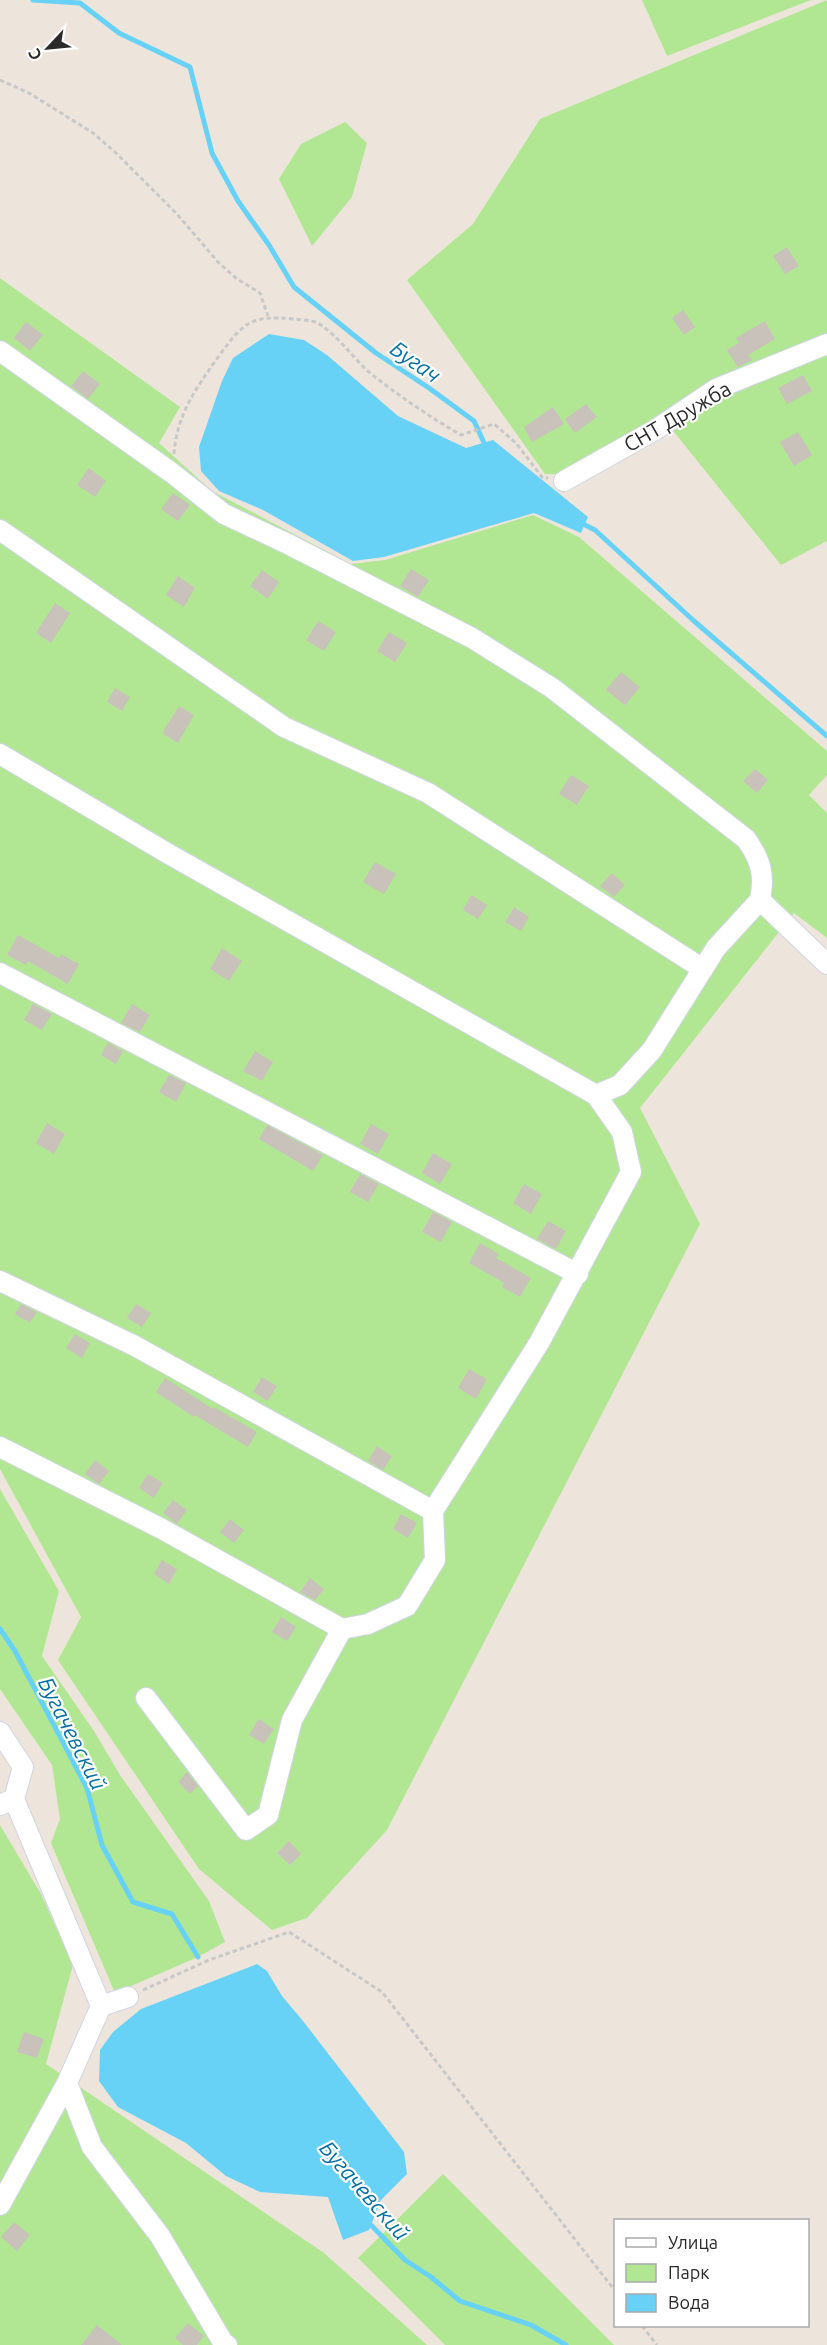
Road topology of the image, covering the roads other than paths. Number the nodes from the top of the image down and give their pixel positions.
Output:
1 (827, 344) edge
2 (0, 351) edge
3 (564, 481) road end
4 (0, 530) edge
5 (0, 754) edge
6 (760, 900) junction
7 (827, 964) edge
8 (703, 969) junction
9 (0, 973) edge
10 (596, 1095) junction
11 (578, 1274) junction
12 (0, 1281) edge
13 (0, 1447) edge
14 (434, 1511) junction
15 (342, 1629) junction
16 (146, 1698) dead end
17 (0, 1732) edge
18 (7, 1802) edge
19 (128, 1997) road end
20 (101, 2006) junction
21 (67, 2083) junction
22 (0, 2205) edge
23 (225, 2345) edge

1 - 3 street, СНТ Дружба
2 - 6 street
4 - 8 street
5 - 10 street
6 - 7 street
6 - 8 street
8 - 10 street
9 - 11 street
10 - 11 street
11 - 14 street
12 - 14 street
13 - 15 street
14 - 15 street
15 - 16 street
17 - 18 street
18 - 20 street
19 - 20 street
20 - 21 street
21 - 22 street
21 - 23 street

